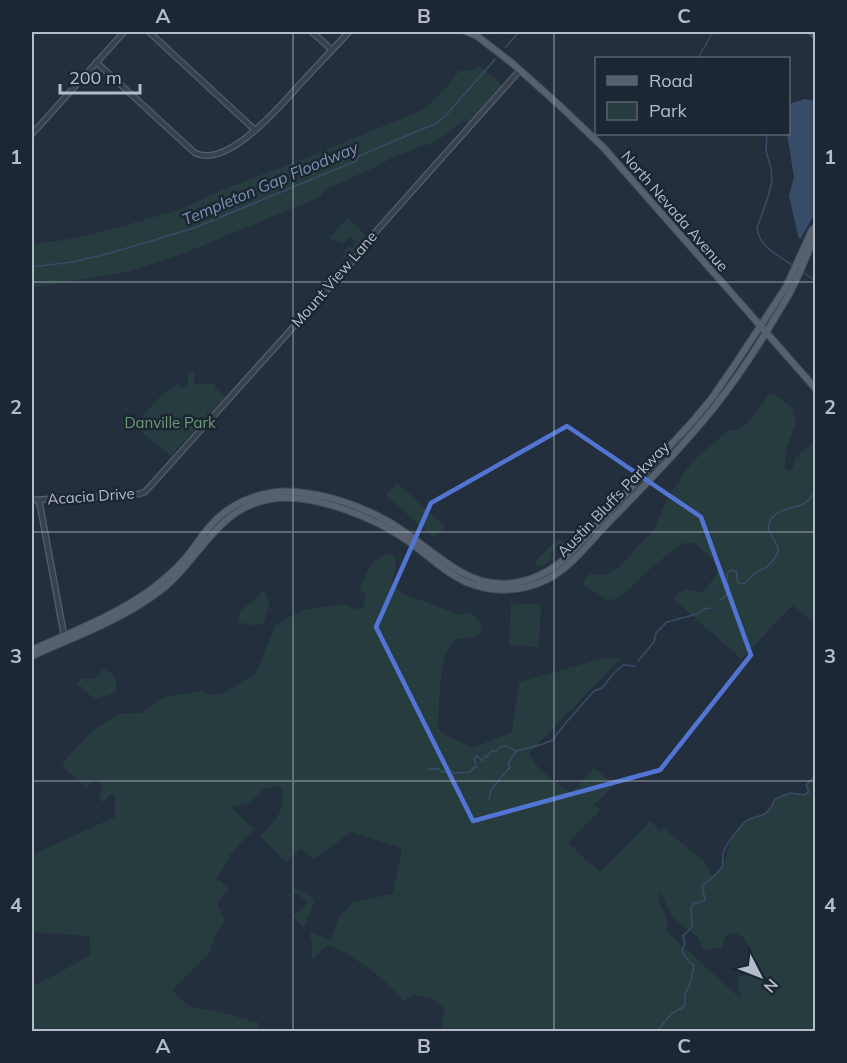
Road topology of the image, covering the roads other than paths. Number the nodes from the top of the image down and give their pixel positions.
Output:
1 (124, 32) edge
2 (148, 32) edge
3 (312, 32) edge
4 (349, 32) edge
5 (467, 32) edge
6 (811, 32) edge
7 (476, 34) edge
8 (816, 36) edge
9 (332, 50) junction
10 (96, 62) junction
11 (520, 70) junction
12 (255, 130) junction
13 (32, 134) edge
14 (816, 227) edge
15 (816, 235) edge
16 (802, 258) junction
17 (794, 278) junction
18 (761, 326) junction
19 (766, 332) junction
20 (816, 389) edge
21 (664, 464) junction
22 (639, 479) junction
23 (148, 488) joint
24 (32, 500) edge
25 (39, 500) junction
26 (617, 513) junction
27 (64, 635) junction
28 (32, 650) edge
29 (32, 656) edge

1 - 10 street
2 - 12 street
3 - 9 street
4 - 9 street
5 - 7 main road, North Nevada Avenue
6 - 8 street
7 - 11 main road, North Nevada Avenue
9 - 12 street
10 - 12 street
10 - 13 street
11 - 18 main road, North Nevada Avenue
11 - 23 street, Mount View Lane
14 - 16 main road
15 - 16 main road
16 - 17 main road
17 - 18 main road, Austin Bluffs Parkway
17 - 19 main road, Austin Bluffs Parkway
18 - 19 main road, North Nevada Avenue
18 - 22 main road, Austin Bluffs Parkway
19 - 20 main road, North Nevada Avenue
19 - 21 main road, Austin Bluffs Parkway
21 - 22 main road
21 - 26 main road, Austin Bluffs Parkway
22 - 26 main road
22 - 27 main road, Austin Bluffs Parkway
23 - 25 street, Acacia Drive
24 - 25 street, Acacia Drive
25 - 27 street
26 - 29 main road, Austin Bluffs Parkway
27 - 28 main road, Austin Bluffs Parkway

